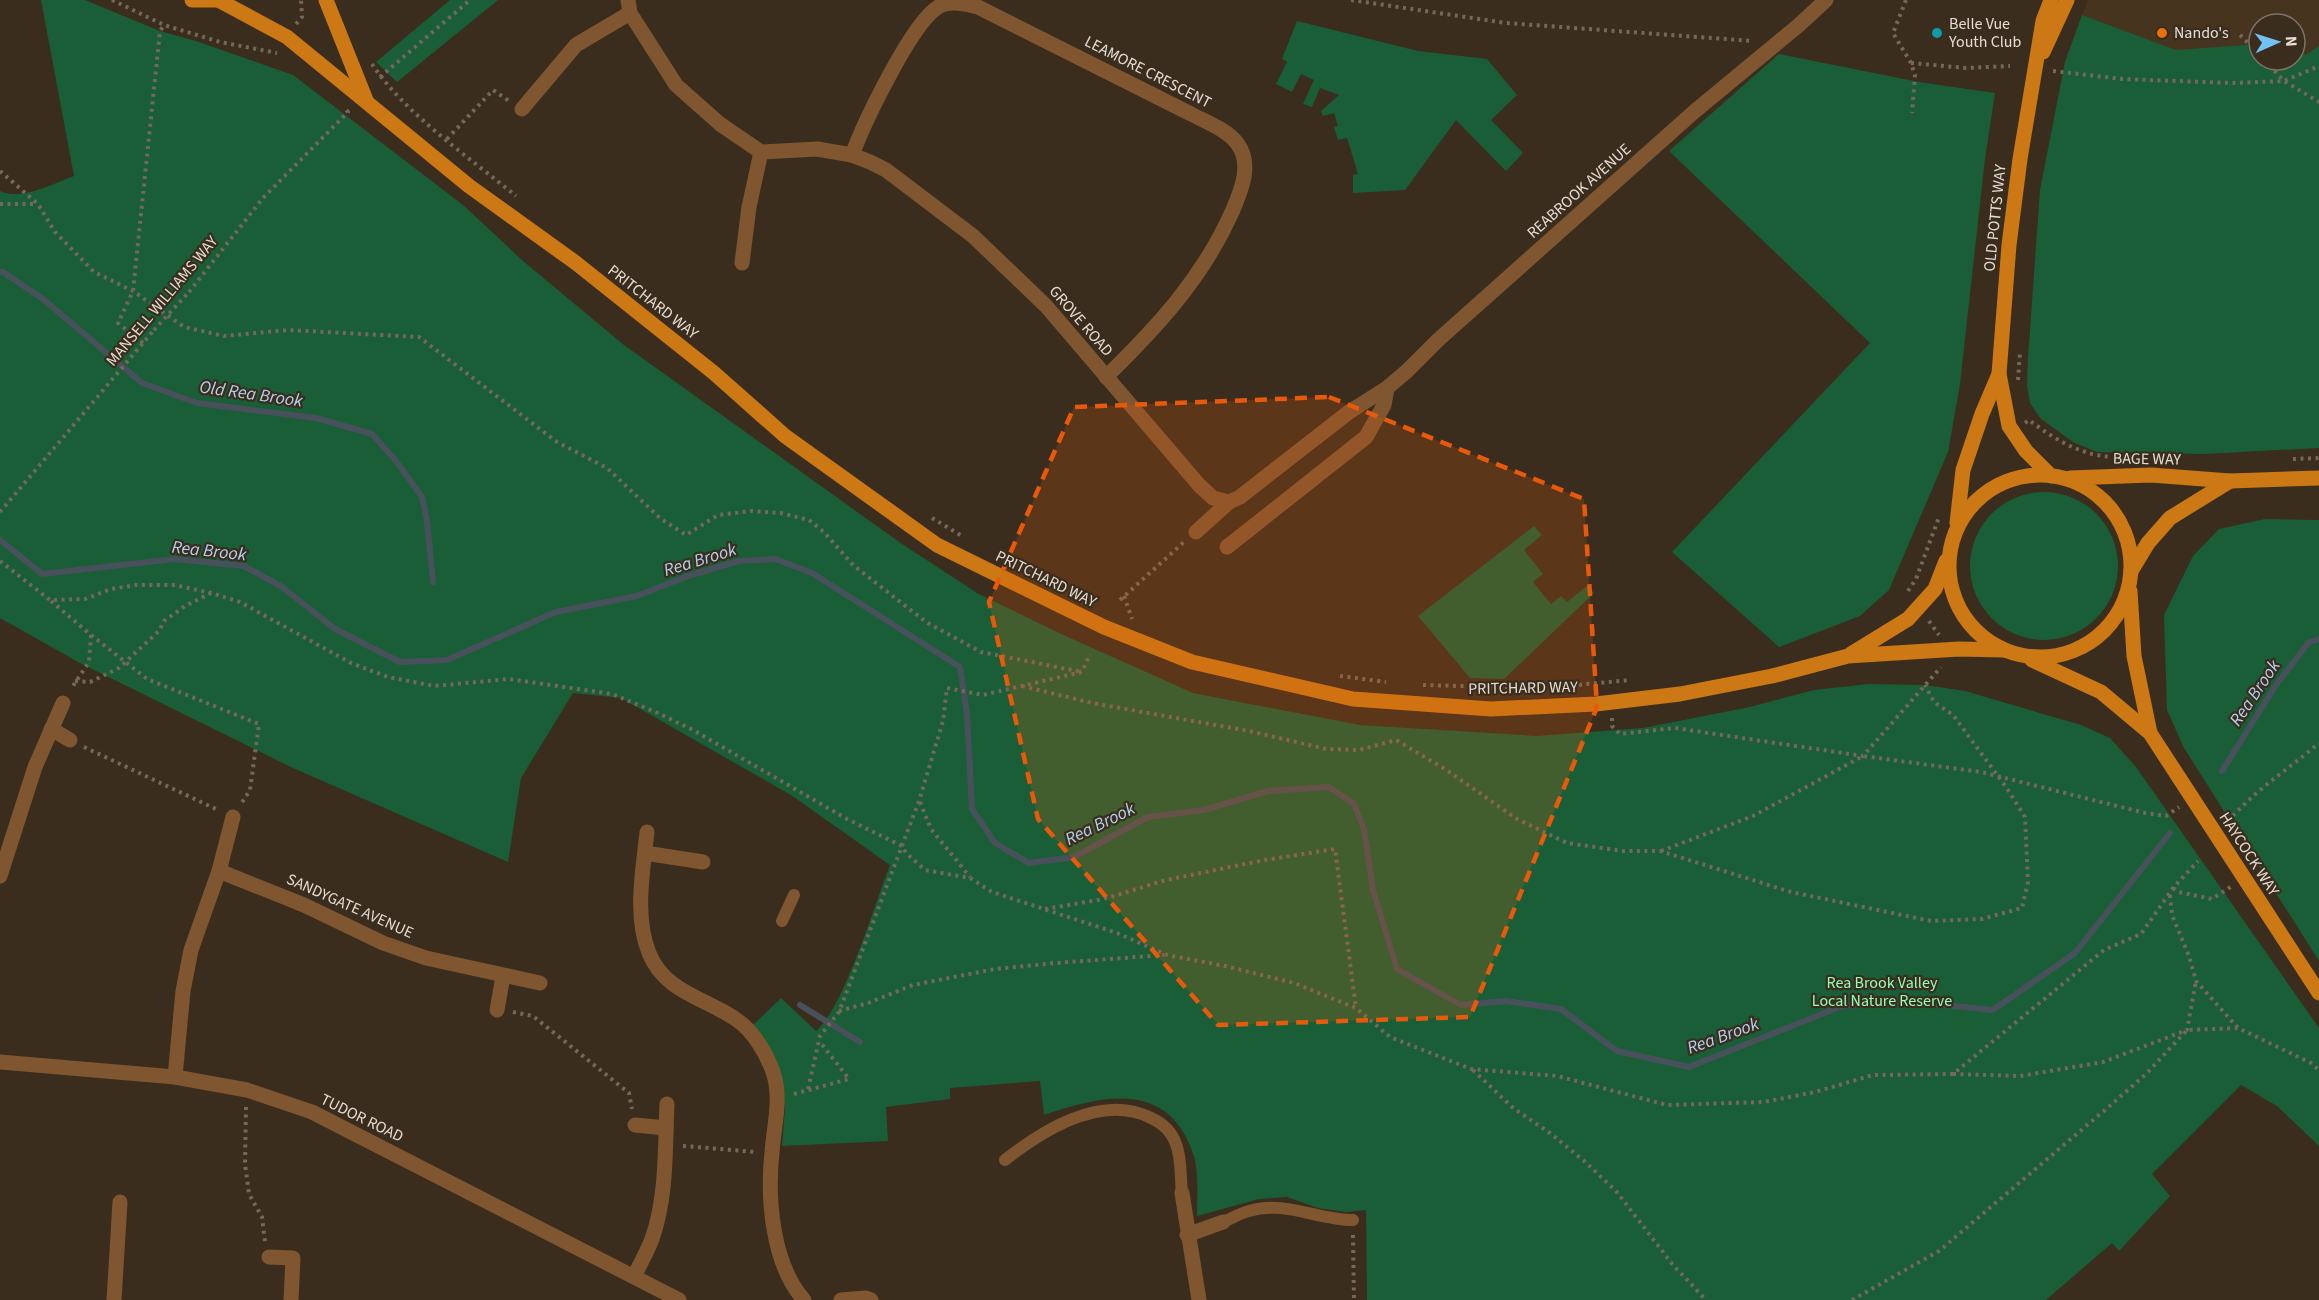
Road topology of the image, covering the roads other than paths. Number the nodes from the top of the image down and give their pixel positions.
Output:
1 (192, 0) edge
2 (326, 0) edge
3 (1826, 0) edge
4 (2051, 0) edge
5 (2067, 0) edge
6 (222, 1) edge
7 (629, 7) edge
8 (2035, 68) junction
9 (367, 103) junction
10 (522, 109) road end
11 (761, 152) junction
12 (852, 155) junction
13 (742, 264) dead end
14 (1999, 374) junction
15 (1106, 377) junction
16 (1387, 388) junction
17 (2057, 477) junction
18 (2319, 478) edge
19 (2230, 481) junction
20 (1229, 502) junction
21 (1196, 532) road end
22 (1956, 532) junction
23 (1227, 547) dead end
24 (1949, 554) junction
25 (2130, 575) junction
26 (2004, 650) junction
27 (1848, 656) junction
28 (2023, 656) junction
29 (63, 703) road end
30 (51, 729) junction
31 (2150, 733) junction
32 (70, 740) road end
33 (232, 817) road end
34 (647, 832) dead end
35 (645, 853) junction
36 (703, 862) dead end
37 (219, 871) junction
38 (0, 875) edge
39 (794, 895) dead end
40 (782, 921) dead end
41 (503, 976) junction
42 (540, 983) dead end
43 (2319, 993) edge
44 (497, 1010) road end
45 (0, 1062) edge
46 (175, 1077) junction
47 (667, 1104) dead end
48 (635, 1125) road end
49 (666, 1128) junction
50 (1005, 1160) dead end
51 (1182, 1193) joint
52 (120, 1202) dead end
53 (1353, 1220) road end
54 (1223, 1222) joint
55 (1187, 1235) junction
56 (269, 1257) road end
57 (634, 1277) junction
58 (114, 1300) edge
59 (291, 1300) edge
60 (679, 1300) edge
61 (804, 1300) edge
62 (841, 1300) edge
63 (871, 1300) edge
64 (1199, 1300) edge

1 - 6 main road
2 - 9 main road, PRITCHARD WAY
3 - 16 street, REABROOK AVENUE
4 - 8 main road, OLD POTTS WAY
5 - 8 main road, OLD POTTS WAY
6 - 9 main road, PRITCHARD WAY
7 - 10 street
7 - 11 street
8 - 14 main road, OLD POTTS WAY
9 - 27 main road, PRITCHARD WAY
11 - 12 street, GROVE ROAD
11 - 13 street
12 - 15 street, GROVE ROAD
12 - 15 street, LEAMORE CRESCENT
14 - 17 main road, OLD POTTS WAY
14 - 22 main road, OLD POTTS WAY
15 - 20 street, GROVE ROAD
16 - 20 street, REABROOK AVENUE
16 - 23 street, REABROOK AVENUE
17 - 19 main road, BAGE WAY
17 - 22 main road
17 - 25 main road
18 - 19 main road, BAGE WAY
19 - 25 main road, BAGE WAY
20 - 21 street
22 - 24 main road
24 - 26 main road
24 - 27 main road, PRITCHARD WAY
25 - 28 main road
25 - 31 main road, HAYCOCK WAY
26 - 27 main road, PRITCHARD WAY
26 - 28 main road
28 - 31 main road, HAYCOCK WAY
29 - 30 street
30 - 32 street
30 - 38 street
31 - 43 main road, HAYCOCK WAY
33 - 37 street
34 - 35 street
35 - 36 street
35 - 61 street
37 - 41 street, SANDYGATE AVENUE
37 - 46 street
39 - 40 lane
41 - 42 street, SANDYGATE AVENUE
41 - 44 street
45 - 46 street, TUDOR ROAD
46 - 57 street, TUDOR ROAD
47 - 49 street
48 - 49 street
49 - 57 street
50 - 51 lane
51 - 55 street
52 - 58 street
53 - 54 lane
54 - 55 street
55 - 64 street
56 - 59 street
57 - 60 street, TUDOR ROAD
62 - 63 street

